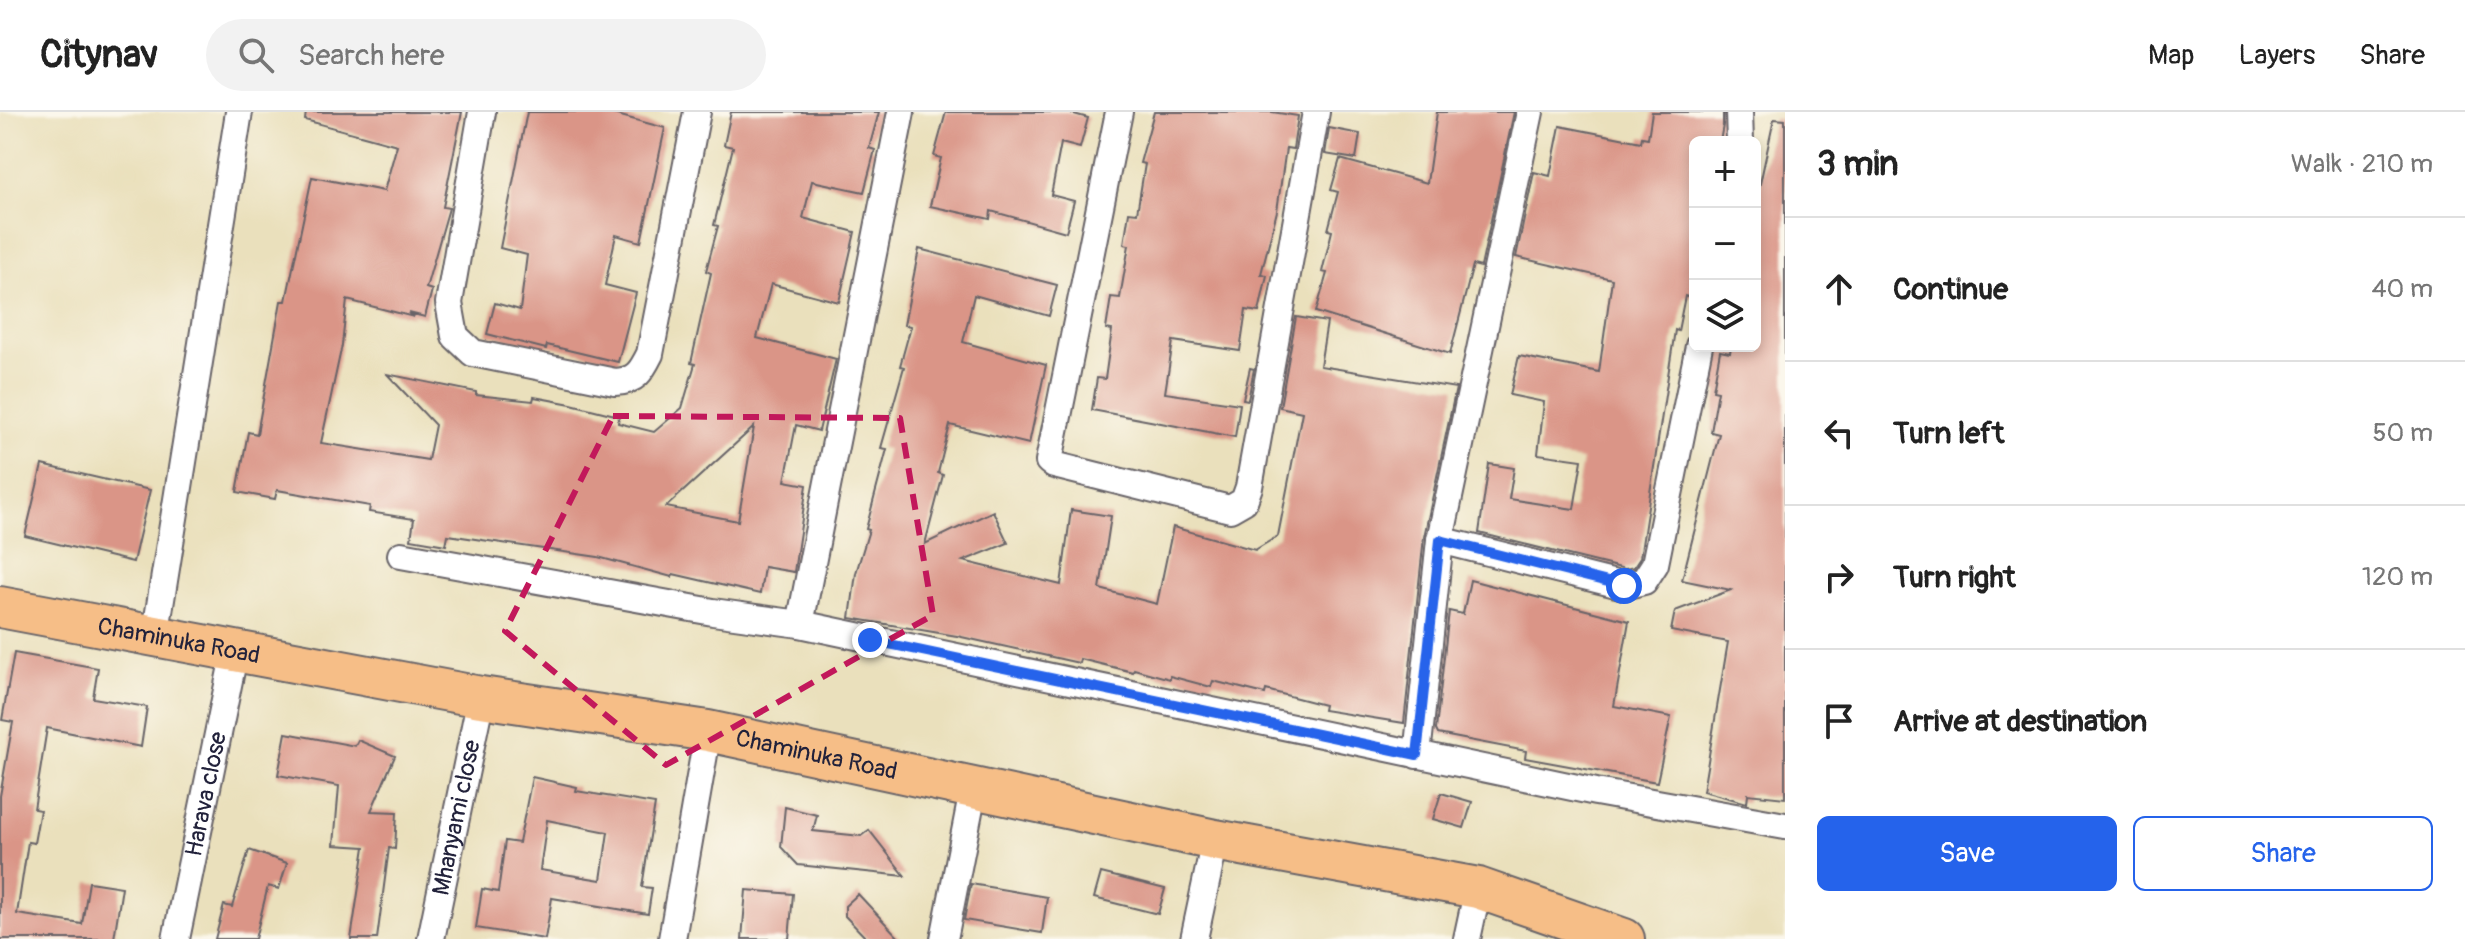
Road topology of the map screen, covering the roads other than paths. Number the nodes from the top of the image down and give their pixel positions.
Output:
1 (239, 112) edge
2 (482, 112) edge
3 (697, 112) edge
4 (901, 112) edge
5 (1119, 112) edge
6 (1316, 112) edge
7 (1530, 112) edge
8 (1739, 112) edge
9 (1740, 136) edge
10 (1698, 352) edge
11 (1440, 540) junction
12 (401, 555) dead end
13 (0, 607) edge
14 (800, 624) junction
15 (155, 637) junction
16 (235, 651) junction
17 (481, 697) junction
18 (708, 731) junction
19 (1417, 755) junction
20 (974, 786) junction
21 (1785, 826) edge
22 (1215, 840) junction
23 (1478, 888) junction
24 (176, 939) edge
25 (431, 939) edge
26 (672, 939) edge
27 (944, 939) edge
28 (1194, 939) edge
29 (1467, 939) edge
30 (1624, 939) edge

1 - 15 street
2 - 3 street
4 - 14 street
5 - 6 street
7 - 11 street
8 - 9 street
10 - 11 street
11 - 19 street
12 - 14 street
13 - 15 main road, Chaminuka Road
14 - 19 street
15 - 16 main road, Chaminuka Road
16 - 17 main road, Chaminuka Road
16 - 24 street, Harava close
17 - 18 main road, Chaminuka Road
17 - 25 street, Mhanyami close
18 - 20 main road, Chaminuka Road
18 - 26 street
19 - 21 street
20 - 22 main road, Chaminuka Road
20 - 27 street
22 - 23 main road, Chaminuka Road
22 - 28 street
23 - 29 street
23 - 30 main road, Chaminuka Road

